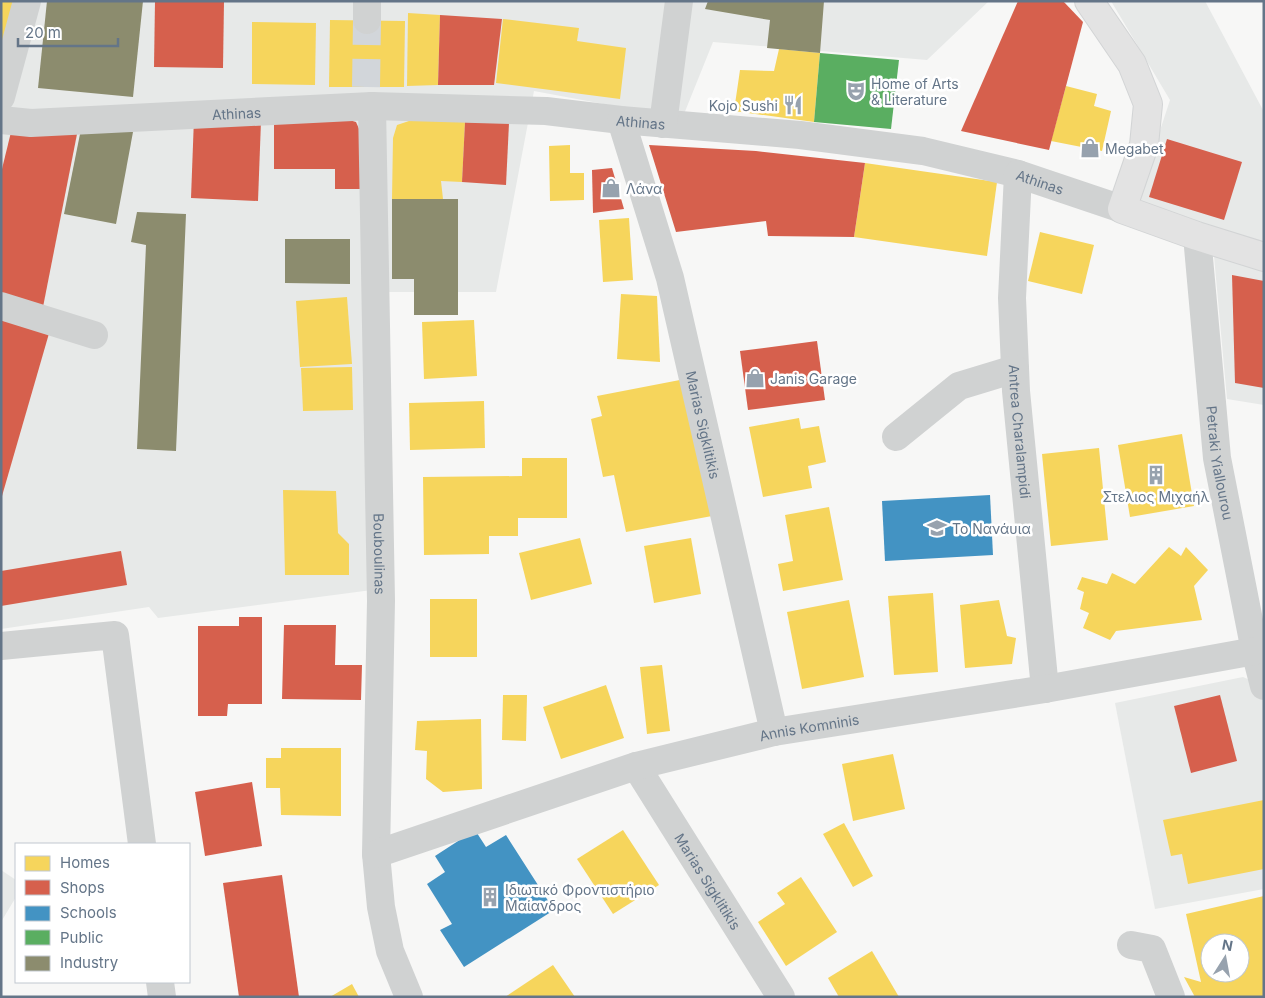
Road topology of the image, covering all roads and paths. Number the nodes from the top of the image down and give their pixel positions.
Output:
1 (27, 1) edge
2 (679, 1) edge
3 (1089, 1) edge
4 (1, 96) edge
5 (372, 106) junction
6 (1, 120) edge
7 (621, 120) junction
8 (663, 124) junction
9 (1018, 174) junction
10 (1122, 209) junction
11 (1197, 236) junction
12 (1264, 257) edge
13 (1, 306) edge
14 (94, 334) dead end
15 (1015, 369) junction
16 (896, 436) dead end
17 (1, 646) edge
18 (1255, 651) junction
19 (1264, 686) edge
20 (1045, 688) junction
21 (774, 732) junction
22 (636, 766) junction
23 (142, 843) edge
24 (376, 854) junction
25 (1132, 946) dead end
26 (160, 983) edge
27 (162, 997) edge
28 (409, 997) edge
29 (781, 997) edge
30 (1171, 997) edge

1 - 4 street
2 - 8 street
3 - 10 main road
5 - 6 street, Athinas
5 - 7 street, Athinas
5 - 24 street, Bouboulinas
7 - 8 street, Athinas
7 - 21 street, Marias Sigklitikis
8 - 9 street, Athinas
9 - 10 street, Athinas
9 - 15 street, Antrea Charalampidi
10 - 11 main road, Athinas
11 - 12 main road, Athinas
11 - 18 street, Petraki Yiallourou
13 - 14 street
15 - 16 street
15 - 20 street, Antrea Charalampidi
17 - 23 street
18 - 19 street, Petraki Yiallourou
18 - 20 street, Annis Komninis
20 - 21 street, Annis Komninis
21 - 22 street, Annis Komninis
22 - 24 street, Annis Komninis
22 - 29 street, Marias Sigklitikis
24 - 28 street, Bouboulinas
25 - 30 street
26 - 27 street

